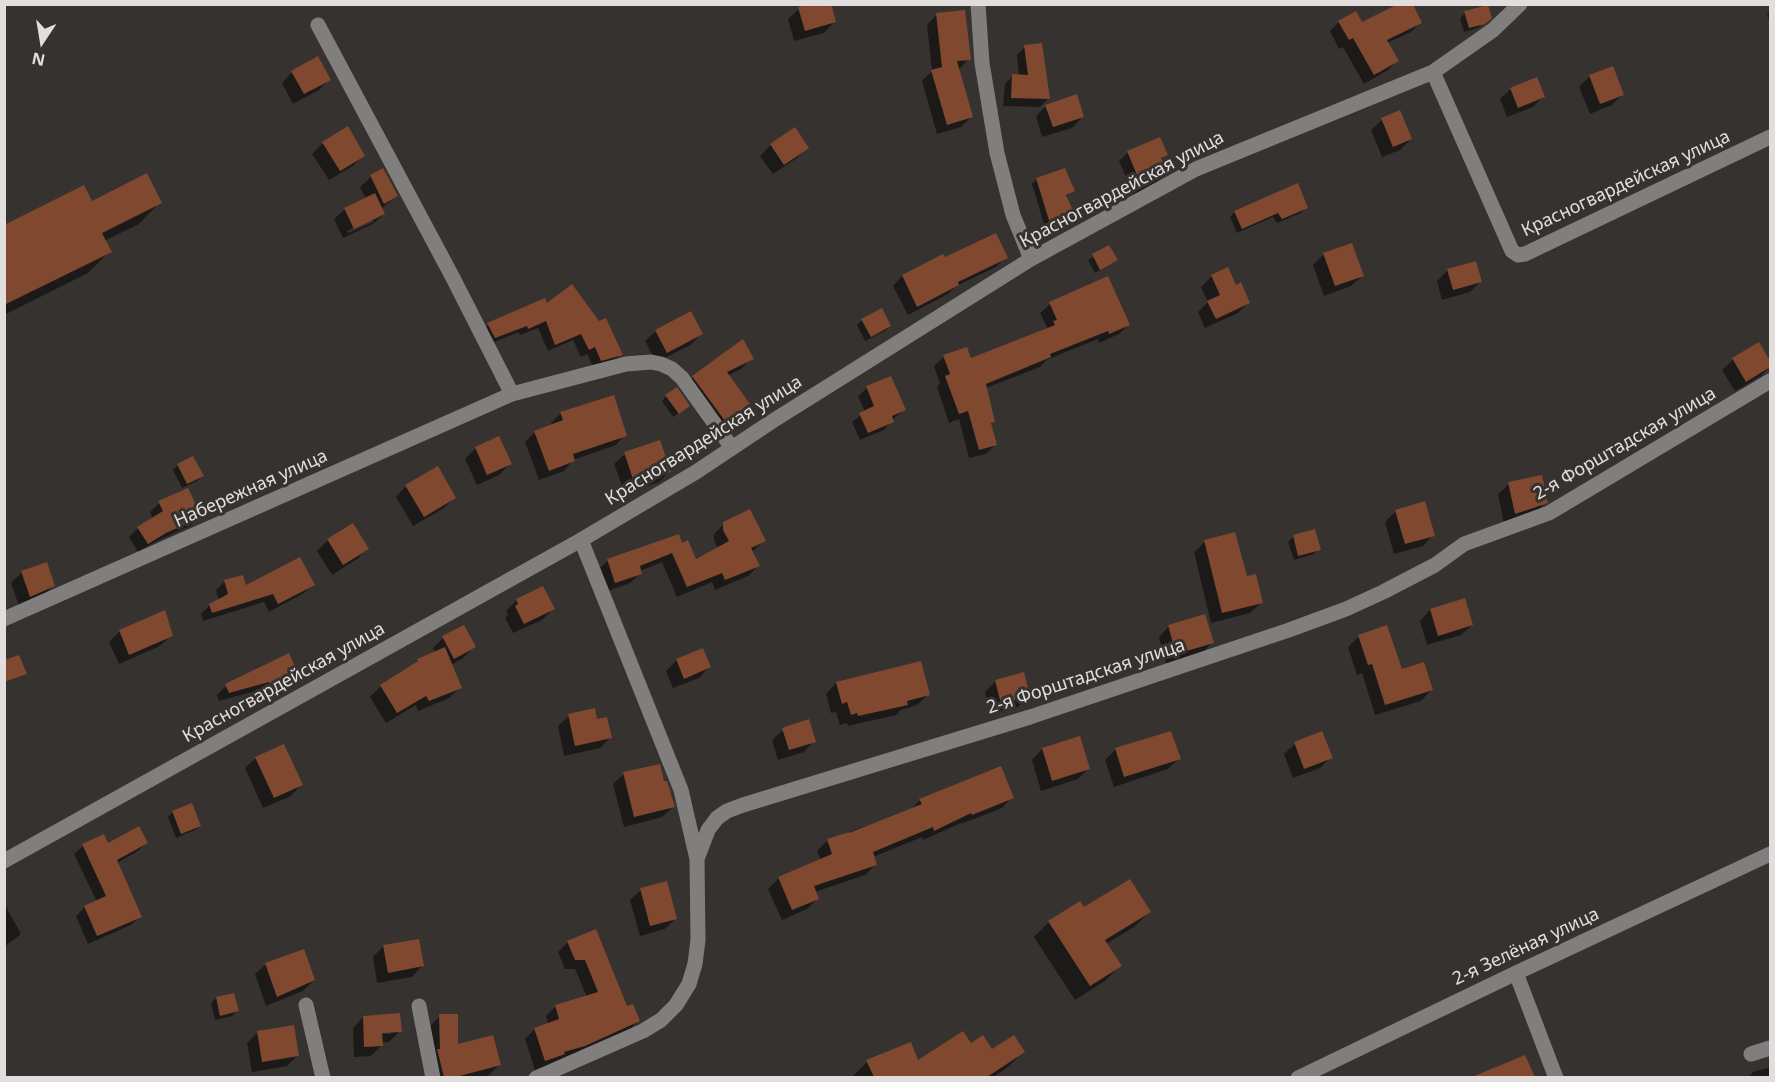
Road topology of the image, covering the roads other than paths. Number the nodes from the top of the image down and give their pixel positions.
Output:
1 (978, 4) edge
2 (1520, 4) edge
3 (318, 25) dead end
4 (1433, 72) junction
5 (1770, 137) edge
6 (1030, 259) junction
7 (1770, 381) edge
8 (512, 394) junction
9 (732, 448) junction
10 (581, 540) junction
11 (4, 619) edge
12 (1770, 854) edge
13 (697, 859) junction
14 (4, 861) edge
15 (1516, 973) junction
16 (306, 1005) dead end
17 (419, 1006) dead end
18 (1770, 1048) edge
19 (1751, 1054) dead end
20 (323, 1077) edge
21 (433, 1077) edge
22 (536, 1077) edge
23 (1299, 1077) edge
24 (1556, 1077) edge

1 - 6 street
2 - 4 street, Красногвардейская улица
3 - 8 street
4 - 5 street, Красногвардейская улица
4 - 6 street, Красногвардейская улица
6 - 9 street, Красногвардейская улица
7 - 13 street, 2-я Форштадская улица
8 - 9 street, Набережная улица
8 - 11 street, Набережная улица
9 - 10 street, Красногвардейская улица
10 - 13 street
10 - 14 street, Красногвардейская улица
12 - 15 street, 2-я Зелёная улица
13 - 22 street, 2-я Форштадская улица
15 - 23 street, 2-я Зелёная улица
15 - 24 street
16 - 20 street
17 - 21 street
18 - 19 street

